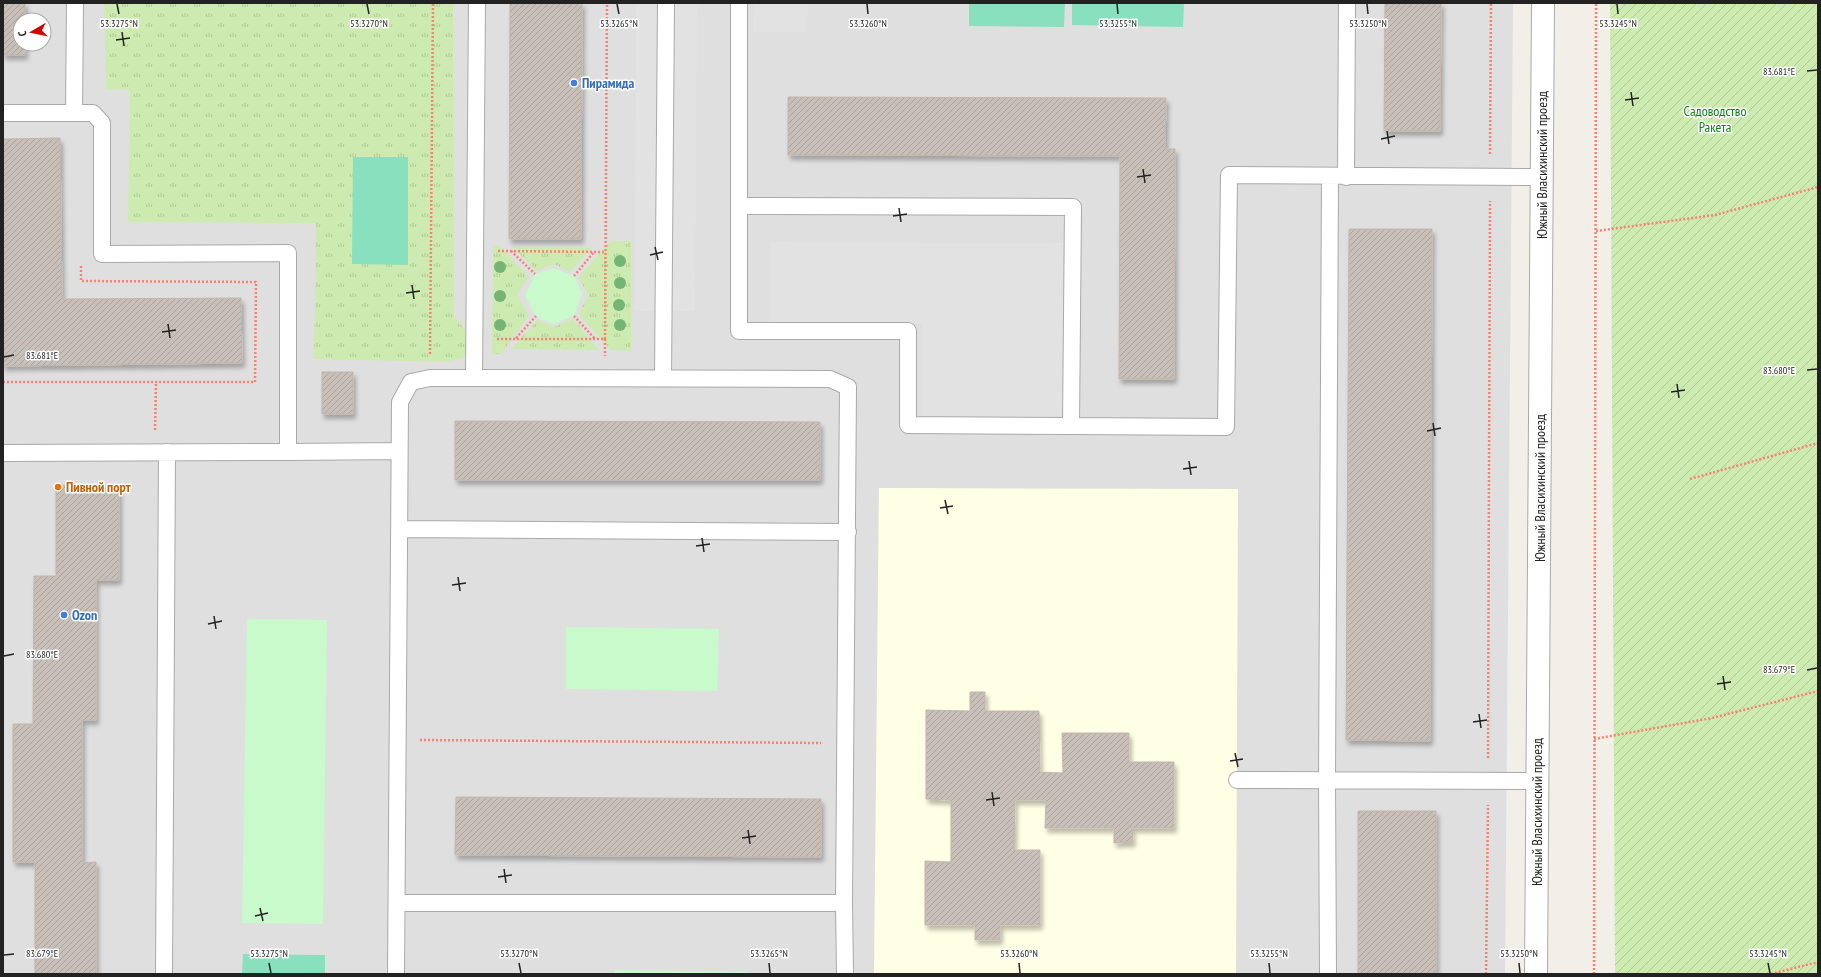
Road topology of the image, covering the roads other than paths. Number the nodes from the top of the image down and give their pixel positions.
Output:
1 (75, 3) edge
2 (477, 3) edge
3 (666, 3) edge
4 (739, 3) edge
5 (1347, 3) edge
6 (1544, 3) edge
7 (74, 112) junction
8 (3, 113) edge
9 (1330, 176) junction
10 (1346, 176) junction
11 (1542, 177) junction
12 (739, 206) junction
13 (474, 378) junction
14 (663, 378) junction
15 (1071, 426) junction
16 (399, 451) junction
17 (167, 452) junction
18 (288, 452) junction
19 (3, 453) edge
20 (400, 529) junction
21 (848, 532) junction
22 (1237, 780) dead end
23 (1327, 780) junction
24 (1538, 781) junction
25 (844, 903) junction
26 (397, 904) junction
27 (164, 974) edge
28 (396, 974) edge
29 (846, 974) edge
30 (1328, 974) edge
31 (1536, 974) edge

1 - 7 lane
2 - 13 lane
3 - 14 lane
4 - 12 lane
5 - 10 lane
6 - 11 street, Южный Власихинский проезд
7 - 8 lane
7 - 18 lane
9 - 10 lane
9 - 15 lane
9 - 23 lane
10 - 11 lane
11 - 24 street, Южный Власихинский проезд
12 - 15 lane
12 - 15 lane
13 - 14 lane
13 - 16 lane
14 - 21 lane
16 - 18 lane
16 - 20 lane
17 - 18 lane
17 - 19 lane
17 - 27 lane
20 - 21 lane
20 - 26 lane
21 - 25 lane
22 - 23 lane
23 - 24 lane
23 - 30 lane
24 - 31 street, Южный Власихинский проезд
25 - 26 lane
25 - 29 lane
26 - 28 lane

